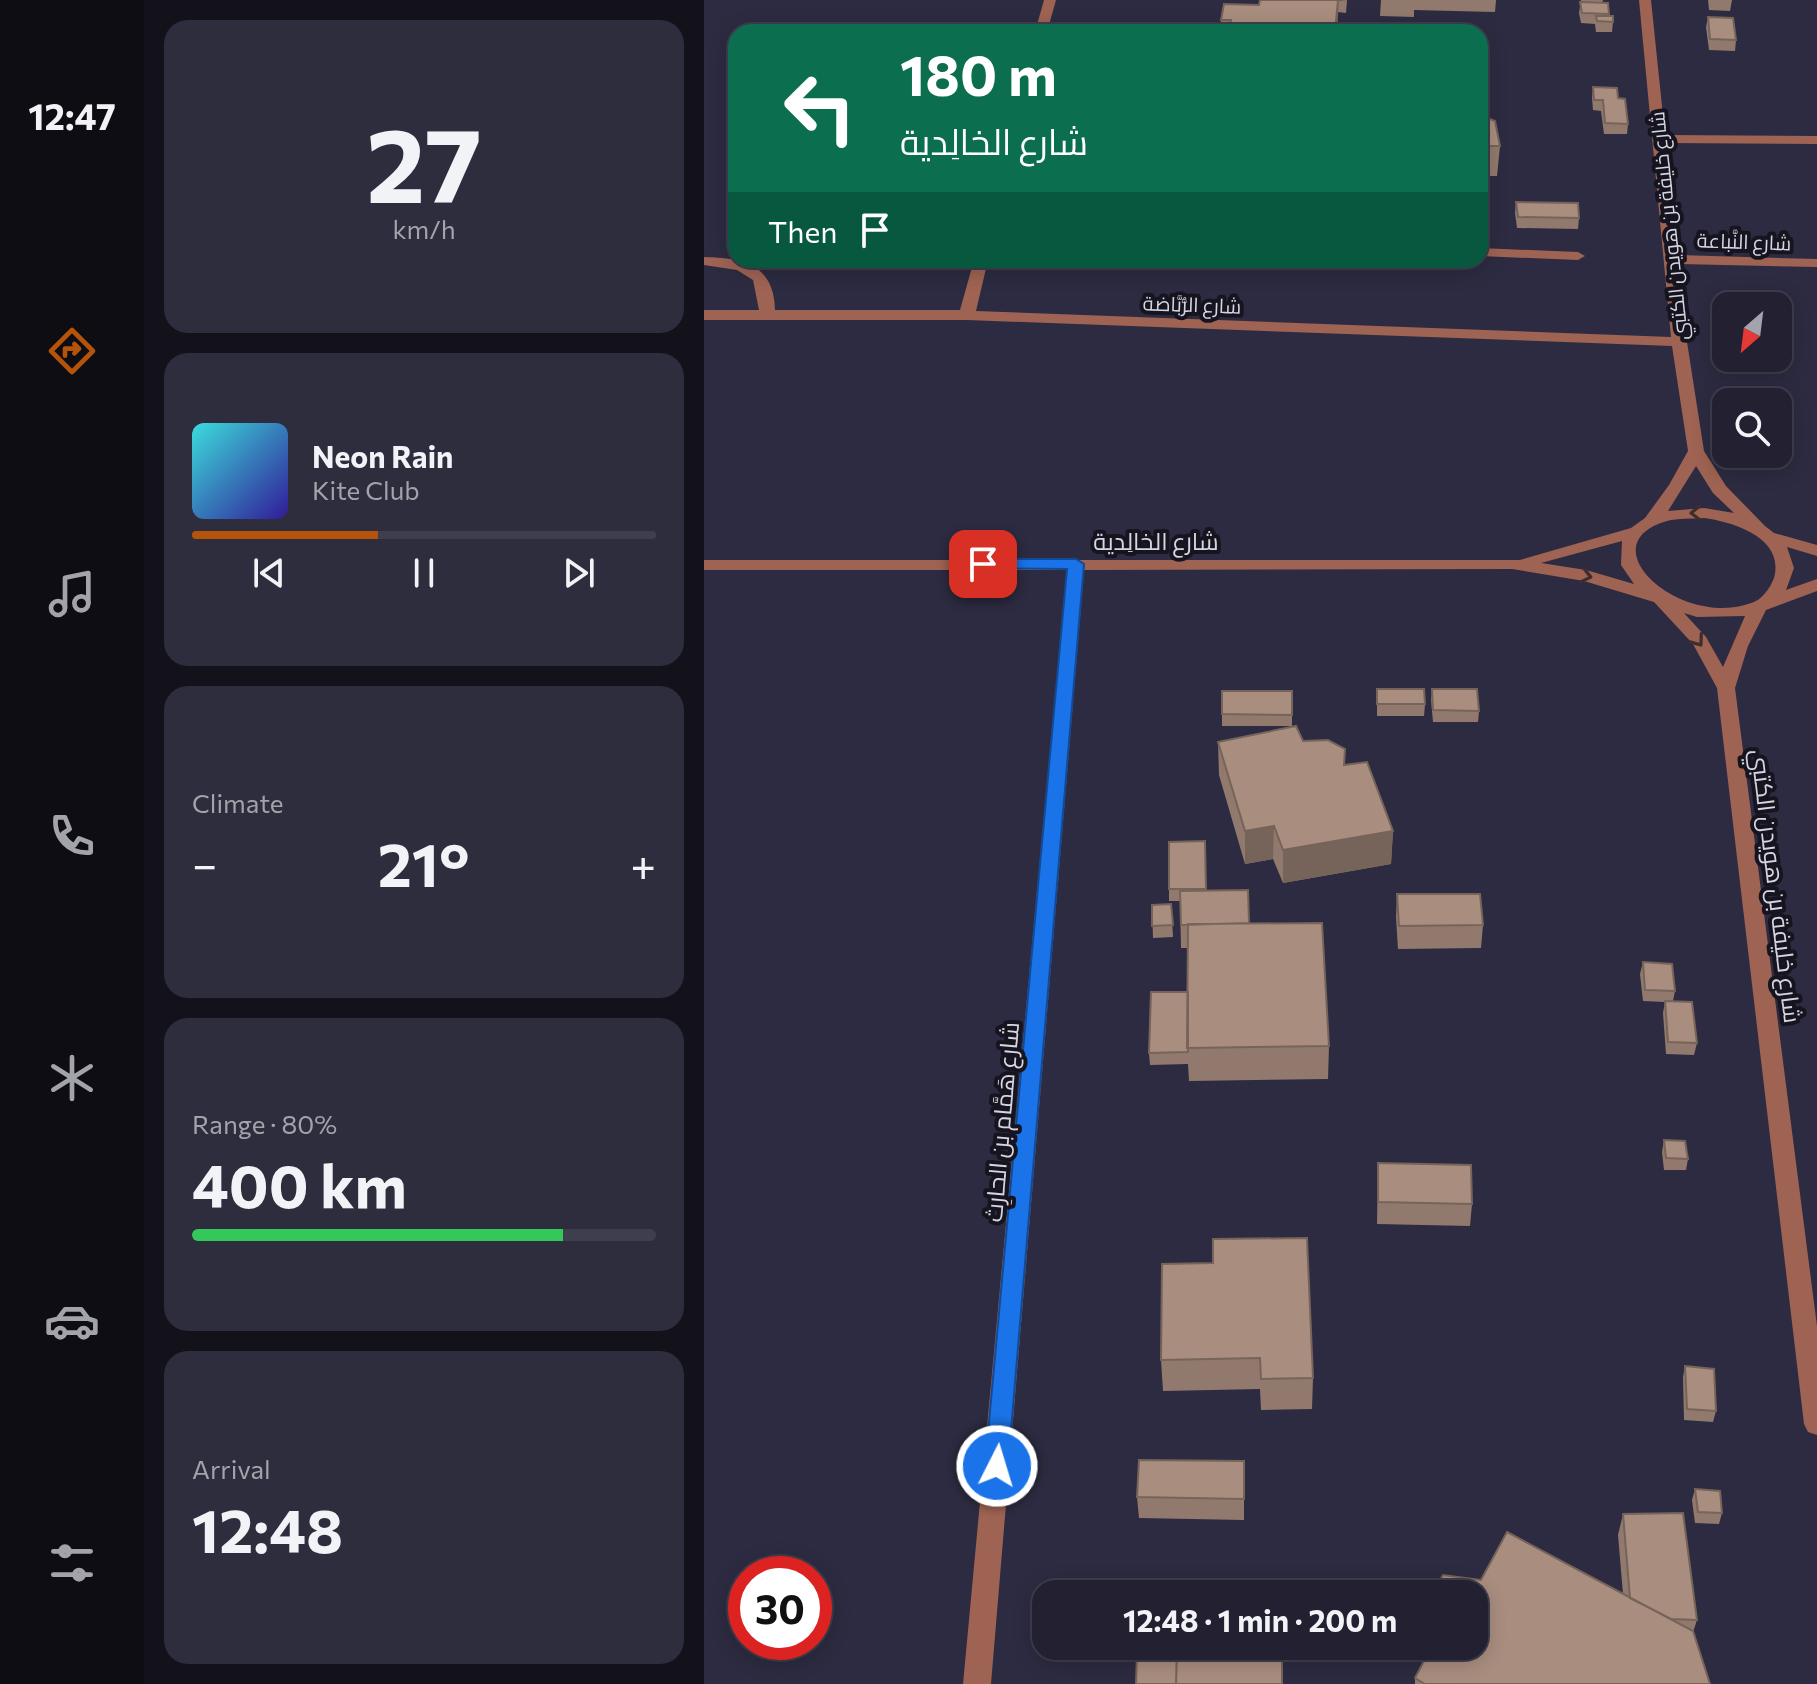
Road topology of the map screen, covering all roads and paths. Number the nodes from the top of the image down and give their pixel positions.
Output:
1 (1050, 0) edge
2 (1645, 0) edge
3 (1043, 24) edge
4 (1659, 139) junction
5 (1817, 140) edge
6 (1488, 252) edge
7 (1578, 256) dead end
8 (1670, 259) junction
9 (704, 261) edge
10 (1817, 263) edge
11 (728, 265) edge
12 (746, 268) edge
13 (979, 268) edge
14 (767, 314) junction
15 (704, 315) edge
16 (967, 315) junction
17 (1679, 342) junction
18 (1696, 451) junction
19 (1652, 521) junction
20 (1757, 526) junction
21 (1636, 532) junction
22 (1774, 538) junction
23 (1817, 551) edge
24 (1076, 564) junction
25 (1512, 564) junction
26 (704, 565) edge
27 (1817, 585) edge
28 (1660, 598) junction
29 (1763, 604) junction
30 (1726, 688) junction
31 (1816, 1411) edge
32 (977, 1684) edge

1 - 3 street
2 - 4 street, شارع خليفة بن هويدن الكتبي
4 - 5 street
4 - 8 street, شارع خليفة بن هويدن الكتبي
6 - 7 street
8 - 10 street, شارع النَّباعة
8 - 17 street, شارع خليفة بن هويدن الكتبي
9 - 11 street
12 - 14 street
13 - 16 street
14 - 15 street, شارع الرُّبَّاضة
14 - 16 street, شارع الرُّبَّاضة
16 - 17 street, شارع الرُّبَّاضة
17 - 18 street, شارع خليفة بن هويدن الكتبي
18 - 19 street
18 - 20 street, شارع خليفة بن هويدن الكتبي
20 -> 19 street
19 - 21 street
20 - 22 street
21 - 25 street, شارع الخالِدية
21 - 28 street
22 - 23 street
22 - 29 street
24 - 25 street, شارع الخالِدية
24 - 26 street, شارع الخالِدية
24 - 32 street, شارع هَمَّام بن الحارِث
25 -> 28 street, شارع الخالِدية
27 - 29 street
28 - 29 street
28 -> 30 street, شارع خليفة بن هويدن الكتبي
29 - 30 street, شارع خليفة بن هويدن الكتبي
30 - 31 street, شارع خليفة بن هويدن الكتبي

